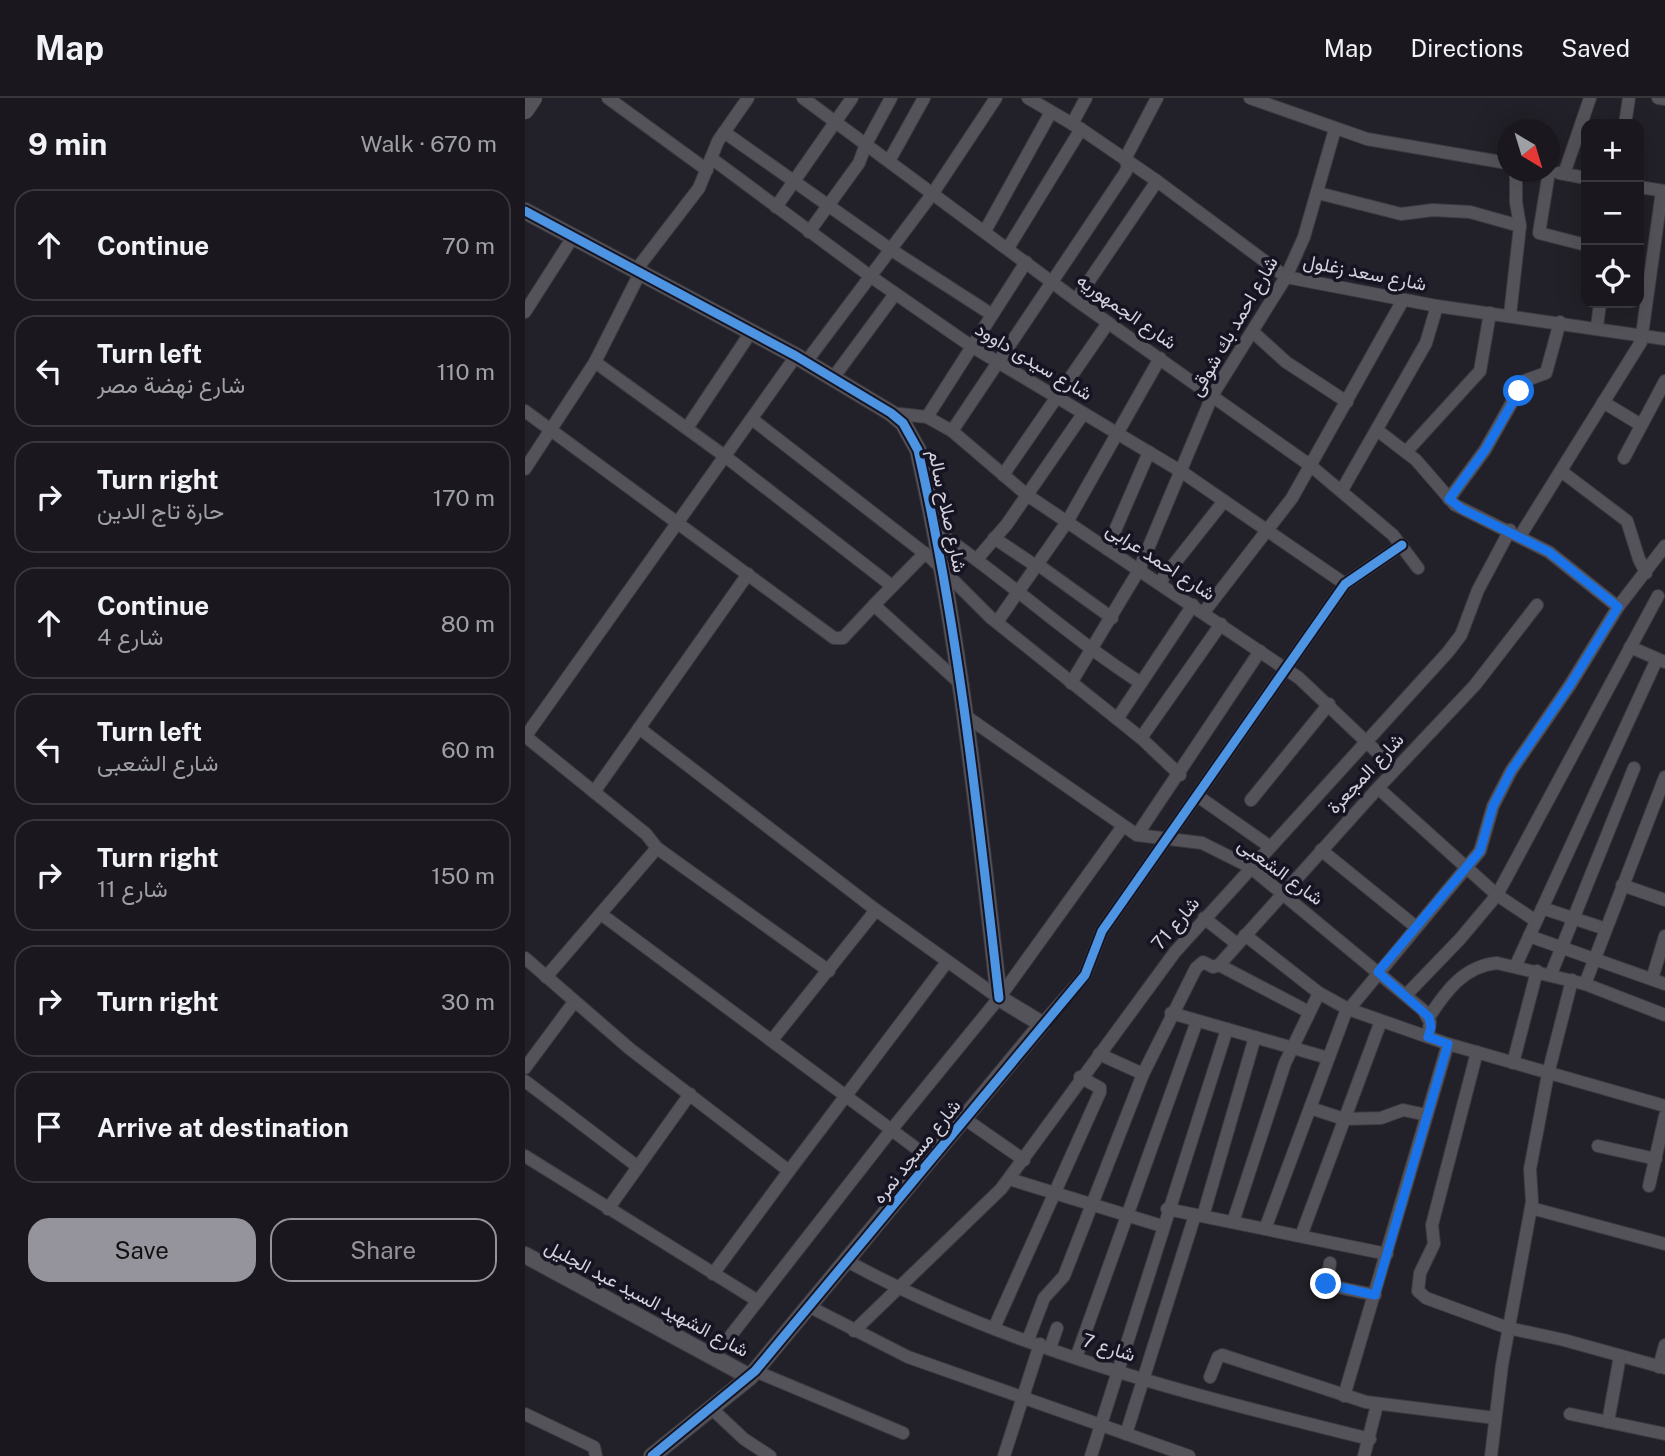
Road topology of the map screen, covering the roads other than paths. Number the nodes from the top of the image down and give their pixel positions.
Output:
1 (533, 98) edge
2 (608, 98) edge
3 (748, 98) edge
4 (803, 98) edge
5 (852, 98) edge
6 (891, 98) edge
7 (924, 98) edge
8 (996, 98) edge
9 (1028, 98) edge
10 (1086, 98) edge
11 (1157, 98) edge
12 (1250, 98) edge
13 (1590, 98) edge
14 (1629, 98) edge
15 (1658, 98) edge
16 (1665, 99) edge
17 (525, 110) edge
18 (1051, 112) junction
19 (1626, 119) edge
20 (837, 123) junction
21 (1076, 126) junction
22 (1335, 130) junction
23 (724, 132) junction
24 (866, 144) junction
25 (1125, 159) junction
26 (890, 161) junction
27 (1497, 161) edge
28 (709, 164) junction
29 (1560, 173) edge
30 (1564, 174) junction
31 (1581, 177) edge
32 (795, 181) junction
33 (1157, 181) junction
34 (1516, 182) edge
35 (1547, 182) edge
36 (1644, 188) edge
37 (1664, 191) edge
38 (933, 193) junction
39 (1318, 193) junction
40 (828, 205) junction
41 (776, 207) junction
42 (525, 211) edge
43 (1520, 226) junction
44 (985, 231) junction
45 (809, 232) junction
46 (573, 237) junction
47 (1581, 244) edge
48 (1008, 248) junction
49 (890, 249) junction
50 (1026, 262) junction
51 (638, 272) junction
52 (870, 276) junction
53 (1286, 276) junction
54 (1052, 282) junction
55 (895, 294) junction
56 (1076, 300) junction
57 (1403, 300) junction
58 (1437, 306) junction
59 (1599, 308) edge
60 (525, 312) edge
61 (1490, 313) junction
62 (991, 314) junction
63 (1510, 315) junction
64 (1560, 322) junction
65 (1108, 323) junction
66 (1597, 327) junction
67 (751, 332) junction
68 (1253, 332) junction
69 (1642, 334) junction
70 (1665, 339) edge
71 (971, 346) junction
72 (1160, 358) junction
73 (801, 359) junction
74 (595, 362) junction
75 (998, 363) junction
76 (833, 378) junction
77 (1665, 381) edge
78 (1213, 394) junction
79 (1057, 398) junction
80 (1347, 401) junction
81 (1603, 402) junction
82 (525, 411) edge
83 (891, 413) junction
84 (1083, 414) junction
85 (927, 416) junction
86 (752, 419) junction
87 (1641, 425) junction
88 (687, 428) junction
89 (551, 430) junction
90 (952, 430) junction
91 (1377, 430) junction
92 (1117, 433) junction
93 (1149, 452) junction
94 (1406, 452) junction
95 (726, 457) junction
96 (1623, 458) dead end
97 (1311, 466) junction
98 (525, 469) edge
99 (1561, 471) junction
100 (1182, 472) junction
101 (1003, 475) junction
102 (1342, 490) junction
103 (1027, 495) junction
104 (1449, 499) junction
105 (1224, 501) junction
106 (680, 522) junction
107 (1067, 522) junction
108 (935, 530) junction
109 (1268, 531) junction
110 (1515, 533) junction
111 (994, 538) junction
112 (1402, 545) junction
113 (1665, 545) edge
114 (1107, 549) junction
115 (925, 553) junction
116 (978, 559) junction
117 (1036, 565) junction
118 (1418, 568) dead end
119 (944, 570) junction
120 (1139, 570) junction
121 (1646, 573) junction
122 (748, 574) junction
123 (1159, 583) junction
124 (1345, 584) junction
125 (892, 586) junction
126 (1637, 586) junction
127 (1017, 592) junction
128 (1661, 598) edge
129 (874, 605) junction
130 (1537, 605) dead end
131 (1618, 607) junction
132 (1198, 609) junction
133 (1112, 618) junction
134 (997, 622) junction
135 (1221, 624) junction
136 (1630, 648) junction
137 (1091, 651) junction
138 (1259, 651) junction
139 (1661, 660) edge
140 (1286, 670) junction
141 (1071, 683) junction
142 (1141, 683) junction
143 (963, 686) junction
144 (1329, 704) junction
145 (967, 718) junction
146 (1117, 719) junction
147 (639, 728) junction
148 (525, 736) edge
149 (1141, 738) junction
150 (1366, 741) junction
151 (1634, 768) dead end
152 (1395, 769) junction
153 (1180, 775) junction
154 (1665, 777) edge
155 (1378, 788) junction
156 (594, 792) junction
157 (1199, 797) junction
158 (1251, 800) dead end
159 (1123, 826) junction
160 (1137, 835) junction
161 (1169, 838) junction
162 (1269, 846) junction
163 (657, 848) junction
164 (1321, 850) junction
165 (1250, 867) junction
166 (1467, 869) junction
167 (1622, 885) junction
168 (1282, 892) junction
169 (1497, 895) junction
170 (1665, 900) edge
171 (1542, 908) junction
172 (877, 910) junction
173 (601, 914) junction
174 (1204, 918) junction
175 (1571, 918) junction
176 (1536, 922) junction
177 (1416, 927) junction
178 (1606, 929) junction
179 (1529, 936) junction
180 (1665, 936) edge
181 (1241, 940) junction
182 (1562, 946) junction
183 (525, 958) edge
184 (1595, 958) junction
185 (947, 962) junction
186 (1219, 965) junction
187 (1516, 965) junction
188 (829, 971) junction
189 (1537, 971) junction
190 (1378, 972) junction
191 (1551, 974) junction
192 (546, 977) junction
193 (1652, 979) junction
194 (1579, 982) junction
195 (1665, 984) edge
196 (1319, 992) junction
197 (1406, 995) junction
198 (999, 998) junction
199 (574, 1002) junction
200 (1348, 1009) junction
201 (1309, 1012) junction
202 (1171, 1013) junction
203 (1665, 1015) edge
204 (1429, 1017) junction
205 (1197, 1021) junction
206 (1381, 1021) junction
207 (1042, 1024) junction
208 (1227, 1029) junction
209 (1255, 1037) junction
210 (1428, 1037) junction
211 (772, 1040) junction
212 (1448, 1044) junction
213 (1291, 1048) junction
214 (1477, 1052) junction
215 (1099, 1054) junction
216 (1328, 1058) junction
217 (1513, 1063) junction
218 (525, 1068) edge
219 (1143, 1073) junction
220 (1548, 1074) junction
221 (1080, 1077) junction
222 (525, 1081) edge
223 (690, 1094) junction
224 (846, 1095) junction
225 (1665, 1106) edge
226 (1310, 1108) junction
227 (1427, 1115) junction
228 (1665, 1115) edge
229 (965, 1119) junction
230 (1344, 1119) junction
231 (891, 1129) junction
232 (1598, 1146) dead end
233 (525, 1156) edge
234 (1656, 1158) junction
235 (932, 1160) junction
236 (1024, 1160) junction
237 (638, 1167) junction
238 (789, 1171) junction
239 (1009, 1179) junction
240 (1649, 1186) dead end
241 (1052, 1194) junction
242 (1090, 1205) junction
243 (1531, 1208) junction
244 (608, 1209) junction
245 (1167, 1209) junction
246 (1126, 1215) junction
247 (1199, 1216) junction
248 (1233, 1223) junction
249 (1162, 1226) junction
250 (1265, 1229) junction
251 (1301, 1236) junction
252 (1665, 1244) edge
253 (1387, 1254) junction
254 (525, 1255) edge
255 (847, 1261) junction
256 (1331, 1263) dead end
257 (713, 1274) junction
258 (898, 1289) junction
259 (1375, 1295) junction
260 (758, 1301) junction
261 (810, 1307) junction
262 (994, 1328) junction
263 (1058, 1328) dead end
264 (1508, 1328) junction
265 (855, 1331) junction
266 (1040, 1344) junction
267 (1665, 1345) edge
268 (1620, 1356) junction
269 (714, 1357) junction
270 (1076, 1358) junction
271 (1662, 1367) edge
272 (1118, 1371) junction
273 (752, 1374) junction
274 (1210, 1377) dead end
275 (1144, 1378) junction
276 (1344, 1396) junction
277 (1023, 1399) junction
278 (1377, 1405) junction
279 (711, 1408) junction
280 (525, 1414) edge
281 (1570, 1414) dead end
282 (1495, 1418) junction
283 (1608, 1422) junction
284 (1101, 1425) junction
285 (903, 1433) dead end
286 (1126, 1434) junction
287 (1665, 1434) edge
288 (1370, 1439) junction
289 (1184, 1455) edge
290 (596, 1456) edge
291 (652, 1456) edge
292 (770, 1456) edge
293 (1004, 1456) edge
294 (1091, 1456) edge
295 (1364, 1456) edge
296 (1492, 1456) edge

1 - 17 main road
2 - 28 street, شارع سيدى داوود
3 - 23 street
4 - 20 street, شارع الجمهوريه
5 - 20 street
6 - 24 street
7 - 26 street
8 - 38 street
9 - 18 street, شارع سعد زغلول
10 - 21 street
11 - 25 street
12 - 22 street
13 - 30 street
14 - 19 street
15 - 16 street
18 - 21 street, شارع سعد زغلول
18 - 44 street
20 - 24 street, شارع الجمهوريه
20 - 32 street
21 - 25 street, شارع سعد زغلول
21 - 48 street
22 - 27 street
22 - 39 street, شارع احمد بك شوقى
23 - 28 street
23 - 32 street
24 - 26 street, شارع الجمهوريه
24 - 40 street
25 - 33 street, شارع سعد زغلول
25 - 54 street
26 - 38 street, شارع الجمهوريه
28 - 41 street, شارع سيدى داوود
28 - 51 street
29 - 30 street
30 - 31 street
32 - 40 street
32 - 41 street
33 - 53 street, شارع سعد زغلول
33 - 56 street
34 - 43 street
35 - 47 street
36 - 37 street
37 - 69 street, شارع 71
38 - 44 street, شارع الجمهوريه
38 - 49 street
39 - 43 street
39 - 53 street, شارع احمد بك شوقى
40 - 45 street
40 - 49 street
41 - 45 street, شارع سيدى داوود
42 - 46 street, شارع صلاح سالم
43 - 63 street
44 - 48 street, شارع الجمهوريه
45 - 52 street, شارع سيدى داوود
46 - 51 street, شارع صلاح سالم
46 - 60 street
48 - 50 street, شارع الجمهوريه
49 - 52 street
49 - 62 street
50 - 54 street, شارع الجمهوريه
50 - 62 street
51 - 67 street, شارع صلاح سالم
51 - 74 street
52 - 55 street, شارع سيدى داوود
52 - 73 street
53 - 57 street, شارع سعد زغلول
53 - 68 street, شارع احمد بك شوقى
54 - 56 street, شارع الجمهوريه
54 - 75 street
55 - 71 street, شارع سيدى داوود
55 - 76 street
56 - 65 street, شارع الجمهوريه
57 - 58 street, شارع سعد زغلول
57 - 80 street
58 - 61 street, شارع سعد زغلول
58 - 91 street
59 - 66 street
61 - 63 street, شارع سعد زغلول
61 - 94 street
62 - 71 street
63 - 64 street, شارع سعد زغلول
64 - 66 street, شارع سعد زغلول
64 - 104 street
65 - 72 street, شارع الجمهوريه
65 - 79 street
66 - 69 street, شارع سعد زغلول
67 - 73 street, شارع صلاح سالم
67 - 88 street
68 - 78 street, شارع احمد بك شوقى
68 - 80 street
69 - 70 street, شارع سعد زغلول
69 - 81 street, شارع 71
71 - 75 street, شارع سيدى داوود
71 - 85 street
72 - 78 street, شارع الجمهوريه
72 - 92 street
73 - 76 street, شارع صلاح سالم
73 - 86 street
74 - 88 street
74 - 89 street
75 - 79 street, شارع سيدى داوود
75 - 90 street
76 - 83 street, شارع صلاح سالم
77 - 87 street
78 - 97 street, شارع الجمهوريه
78 - 100 street, شارع احمد بك شوقى
79 - 84 street, شارع سيدى داوود
79 - 101 street
80 - 97 street
81 - 87 street
81 - 99 street, شارع 71
82 - 89 street
83 - 85 street, شارع احمد عرابى
83 - 108 street, شارع صلاح سالم
84 - 92 street, شارع سيدى داوود
84 - 103 street
85 - 90 street, شارع احمد عرابى
86 - 95 street
86 - 115 street
87 - 96 street
88 - 95 street
89 - 98 street
89 - 106 street
90 - 101 street, شارع احمد عرابى
91 - 94 street
91 - 102 street
92 - 93 street, شارع سيدى داوود
92 - 107 street
93 - 100 street, شارع سيدى داوود
93 - 114 street
94 - 104 street
95 - 106 street
95 - 125 street
97 - 102 street, شارع الجمهوريه
97 - 109 street
99 - 110 street, شارع 71
99 - 121 street
100 - 105 street, شارع سيدى داوود
100 - 120 street, شارع احمد بك شوقى
101 - 103 street, شارع احمد عرابى
102 - 112 street, شارع الجمهوريه
103 - 107 street, شارع احمد عرابى
103 - 111 street
104 - 110 street
105 - 109 street, شارع سيدى داوود
105 - 123 street
106 - 122 street
106 - 148 street
107 - 114 street, شارع احمد عرابى
107 - 117 street
108 - 116 street
108 - 119 street, شارع صلاح سالم
109 - 124 street, شارع سيدى داوود
109 - 132 street
110 - 131 street
110 - 150 street, شارع 71
111 - 116 street
111 - 117 street
112 - 118 street, شارع الجمهوريه
112 - 124 street
113 - 121 street
114 - 120 street, شارع احمد عرابى
115 - 119 street
115 - 125 street
116 - 127 street
117 - 127 street
117 - 133 street
119 - 134 street
119 - 143 street, شارع صلاح سالم
120 - 123 street, شارع احمد عرابى
120 - 133 street, شارع احمد بك شوقى
121 - 126 street
122 - 129 street
122 - 147 street
123 - 132 street, شارع احمد عرابى
124 - 140 street, شارع مسجد نمره
125 - 129 street
126 - 128 street
126 - 131 street
127 - 134 street
127 - 137 street
128 - 136 street
129 - 143 street
130 - 152 street, شارع المجعرة
131 - 166 street
132 - 135 street, شارع احمد عرابى
132 - 142 street
133 - 137 street, شارع احمد بك شوقى
134 - 141 street
135 - 138 street, شارع احمد عرابى
135 - 149 street
136 - 139 street
136 - 169 street
137 - 141 street, شارع احمد بك شوقى
137 - 142 street
138 - 140 street, شارع احمد عرابى
138 - 153 street
139 - 171 street
140 - 144 street, شارع احمد عرابى
140 - 157 street, شارع مسجد نمره
141 - 146 street
142 - 146 street
143 - 145 street, شارع صلاح سالم
144 - 150 street, شارع احمد عرابى
144 - 158 street
145 - 159 street, شارع الشعبى
145 - 198 street, شارع صلاح سالم
146 - 149 street
147 - 156 street
147 - 172 street
148 - 156 street
149 - 153 street
150 - 152 street, شارع احمد عرابى
150 - 162 street, شارع 71
151 - 175 street
152 - 155 street, شارع المجعرة
153 - 160 street
154 - 167 street
155 - 164 street, شارع المجعرة
155 - 166 street
156 - 163 street
157 - 161 street, شارع مسجد نمره
157 - 162 street
159 - 160 street, شارع الشعبى
159 - 198 street
160 - 161 street, شارع الشعبى
161 - 165 street, شارع الشعبى
161 - 207 street, شارع مسجد نمره
162 - 165 street, شارع 71
163 - 173 street
163 - 188 street
164 - 168 street, شارع المجعرة
164 - 177 street
165 - 168 street, شارع الشعبى
165 - 174 street, شارع 71
166 - 169 street
166 - 177 street
167 - 170 street
167 - 178 street
168 - 181 street, شارع المجعرة
168 - 190 street, شارع الشعبى
169 - 176 street
169 - 197 street
171 - 175 street
171 - 176 street
172 - 185 street
172 - 188 street
173 - 192 street
173 - 211 street
174 - 181 street
174 - 215 street, شارع 71
175 - 178 street
175 - 182 street
176 - 179 street
177 - 190 street
178 - 184 street
179 - 182 street
179 - 187 street
180 - 193 street
181 - 186 street, شارع المجعرة
181 - 196 street
182 - 184 street
182 - 191 street
183 - 192 street
184 - 193 street
184 - 194 street
185 - 198 street
185 - 224 street
186 - 201 street
186 - 202 street
187 - 189 street
187 - 204 street
188 - 211 street
189 - 191 street
189 - 217 street
190 - 197 street, شارع الشعبى
190 - 200 street
191 - 194 street
192 - 199 street
193 - 195 street
194 - 203 street
194 - 220 street
196 - 200 street
196 - 201 street
197 - 204 street, شارع الشعبى
198 - 207 street
198 - 231 street
199 - 218 street
199 - 223 street
200 - 206 street
200 - 216 street
201 - 213 street
202 - 205 street
202 - 219 street
204 - 210 street
205 - 208 street
205 - 246 street
206 - 210 street
206 - 230 street
207 - 229 street, شارع مسجد نمره
208 - 209 street
208 - 245 street
209 - 213 street
209 - 247 street
210 - 212 street
211 - 224 street
212 - 214 street
212 - 227 street
213 - 216 street
213 - 248 street
214 - 217 street
214 - 264 street
215 - 219 street
215 - 221 street, شارع 71
216 - 226 street
217 - 220 street
219 - 242 street
220 - 225 street
220 - 243 street
221 - 236 street, شارع 71
221 - 241 street
222 - 237 street
223 - 237 street
223 - 238 street
224 - 231 street
224 - 238 street
226 - 230 street
226 - 250 street
227 - 230 street
227 - 253 street
228 - 234 street
229 - 235 street, شارع مسجد نمره
229 - 236 street
230 - 251 street
231 - 235 street
231 - 260 street
232 - 234 street
233 - 244 street
234 - 240 street
235 - 255 street, شارع مسجد نمره
236 - 239 street, شارع 71
237 - 244 street
238 - 257 street
239 - 241 street
239 - 258 street, شارع 71
241 - 242 street
241 - 262 street
242 - 246 street
242 - 266 street
243 - 252 street
243 - 264 street
244 - 257 street
245 - 247 street
245 - 249 street
246 - 249 street
246 - 270 street
247 - 248 street
247 - 275 street
248 - 250 street
249 - 272 street
250 - 251 street
251 - 253 street
253 - 259 street
254 - 269 street, شارع الشهيد السيد عبد الجليل
255 - 258 street, شارع 7
255 - 261 street, شارع مسجد نمره
256 - 259 street
257 - 260 street
258 - 262 street, شارع 7
258 - 265 street, شارع 71
259 - 276 street
260 - 269 street
261 - 265 street
261 - 273 street, شارع مسجد نمره
262 - 266 street, شارع 7
263 - 266 street
264 - 268 street
264 - 282 street
265 - 277 street
266 - 270 street, شارع 7
266 - 277 street
267 - 271 street
268 - 271 street
268 - 283 street
269 - 273 street, شارع الشهيد السيد عبد الجليل
270 - 272 street, شارع 7
272 - 275 street, شارع 7
272 - 284 street
273 - 279 street, شارع مسجد نمره
273 - 285 street
274 - 276 street
275 - 286 street
275 - 288 street, شارع 7
276 - 278 street
277 - 284 street
277 - 293 street
278 - 282 street
278 - 288 street
279 - 291 street, شارع مسجد نمره
279 - 292 street
280 - 290 street
281 - 283 street
282 - 296 street
283 - 287 street
284 - 286 street
284 - 294 street
286 - 289 street
288 - 295 street

